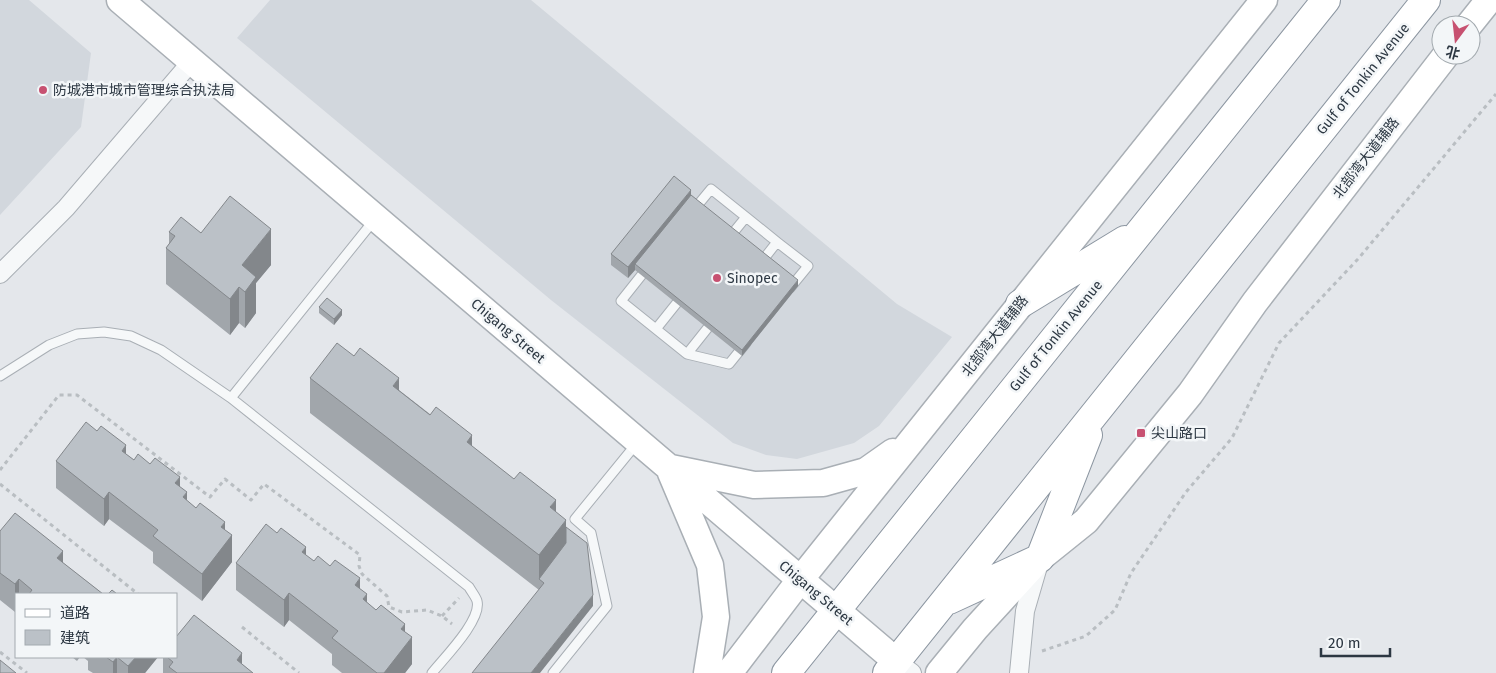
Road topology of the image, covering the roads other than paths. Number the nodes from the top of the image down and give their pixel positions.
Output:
1 (120, 0) edge
2 (1264, 0) edge
3 (1326, 0) edge
4 (1426, 0) edge
5 (1489, 0) edge
6 (1477, 15) edge
7 (192, 61) junction
8 (1438, 65) edge
9 (746, 217) junction
10 (376, 218) junction
11 (687, 219) edge
12 (1141, 230) junction
13 (777, 242) junction
14 (722, 247) edge
15 (657, 256) edge
16 (753, 272) edge
17 (0, 274) edge
18 (692, 284) edge
19 (784, 296) edge
20 (1020, 304) junction
21 (723, 309) edge
22 (656, 329) junction
23 (754, 334) edge
24 (687, 354) junction
25 (0, 376) edge
26 (232, 398) junction
27 (1097, 410) junction
28 (913, 439) junction
29 (638, 442) junction
30 (668, 468) junction
31 (1040, 558) junction
32 (800, 580) junction
33 (943, 603) junction
34 (836, 610) junction
35 (898, 669) edge
36 (784, 671) edge
37 (557, 672) edge
38 (432, 673) edge
39 (707, 673) edge
40 (729, 673) edge
41 (940, 673) edge
42 (1019, 673) edge

1 - 7 main road, Chigang Street
2 - 20 main road, 北部湾大道辅路
3 - 12 highway, Gulf of Tonkin Avenue
4 - 27 highway, Gulf of Tonkin Avenue
5 - 6 main road
7 - 10 main road, Chigang Street
7 - 17 street
8 - 31 main road, 北部湾大道辅路
9 - 11 lane
9 - 13 lane
9 - 14 lane
10 - 26 lane
10 - 29 main road, Chigang Street
12 - 20 highway
12 - 34 highway, Gulf of Tonkin Avenue
13 - 16 lane
13 - 19 lane
15 - 22 lane
18 - 22 lane
20 - 28 main road, 北部湾大道辅路
21 - 24 lane
22 - 24 lane
23 - 24 lane
25 - 26 lane
26 - 38 lane
27 - 31 highway
27 - 33 highway, Gulf of Tonkin Avenue
28 - 30 main road
28 - 32 main road, 北部湾大道辅路
29 - 30 main road, Chigang Street
29 - 37 lane
30 - 32 main road, Chigang Street
30 - 39 main road
31 - 33 highway
31 - 41 main road, 北部湾大道辅路
31 - 42 street
32 - 34 main road, Chigang Street
32 - 40 main road, 北部湾大道辅路
33 - 35 highway, Gulf of Tonkin Avenue
34 - 35 main road, Chigang Street
34 - 36 highway, Gulf of Tonkin Avenue

